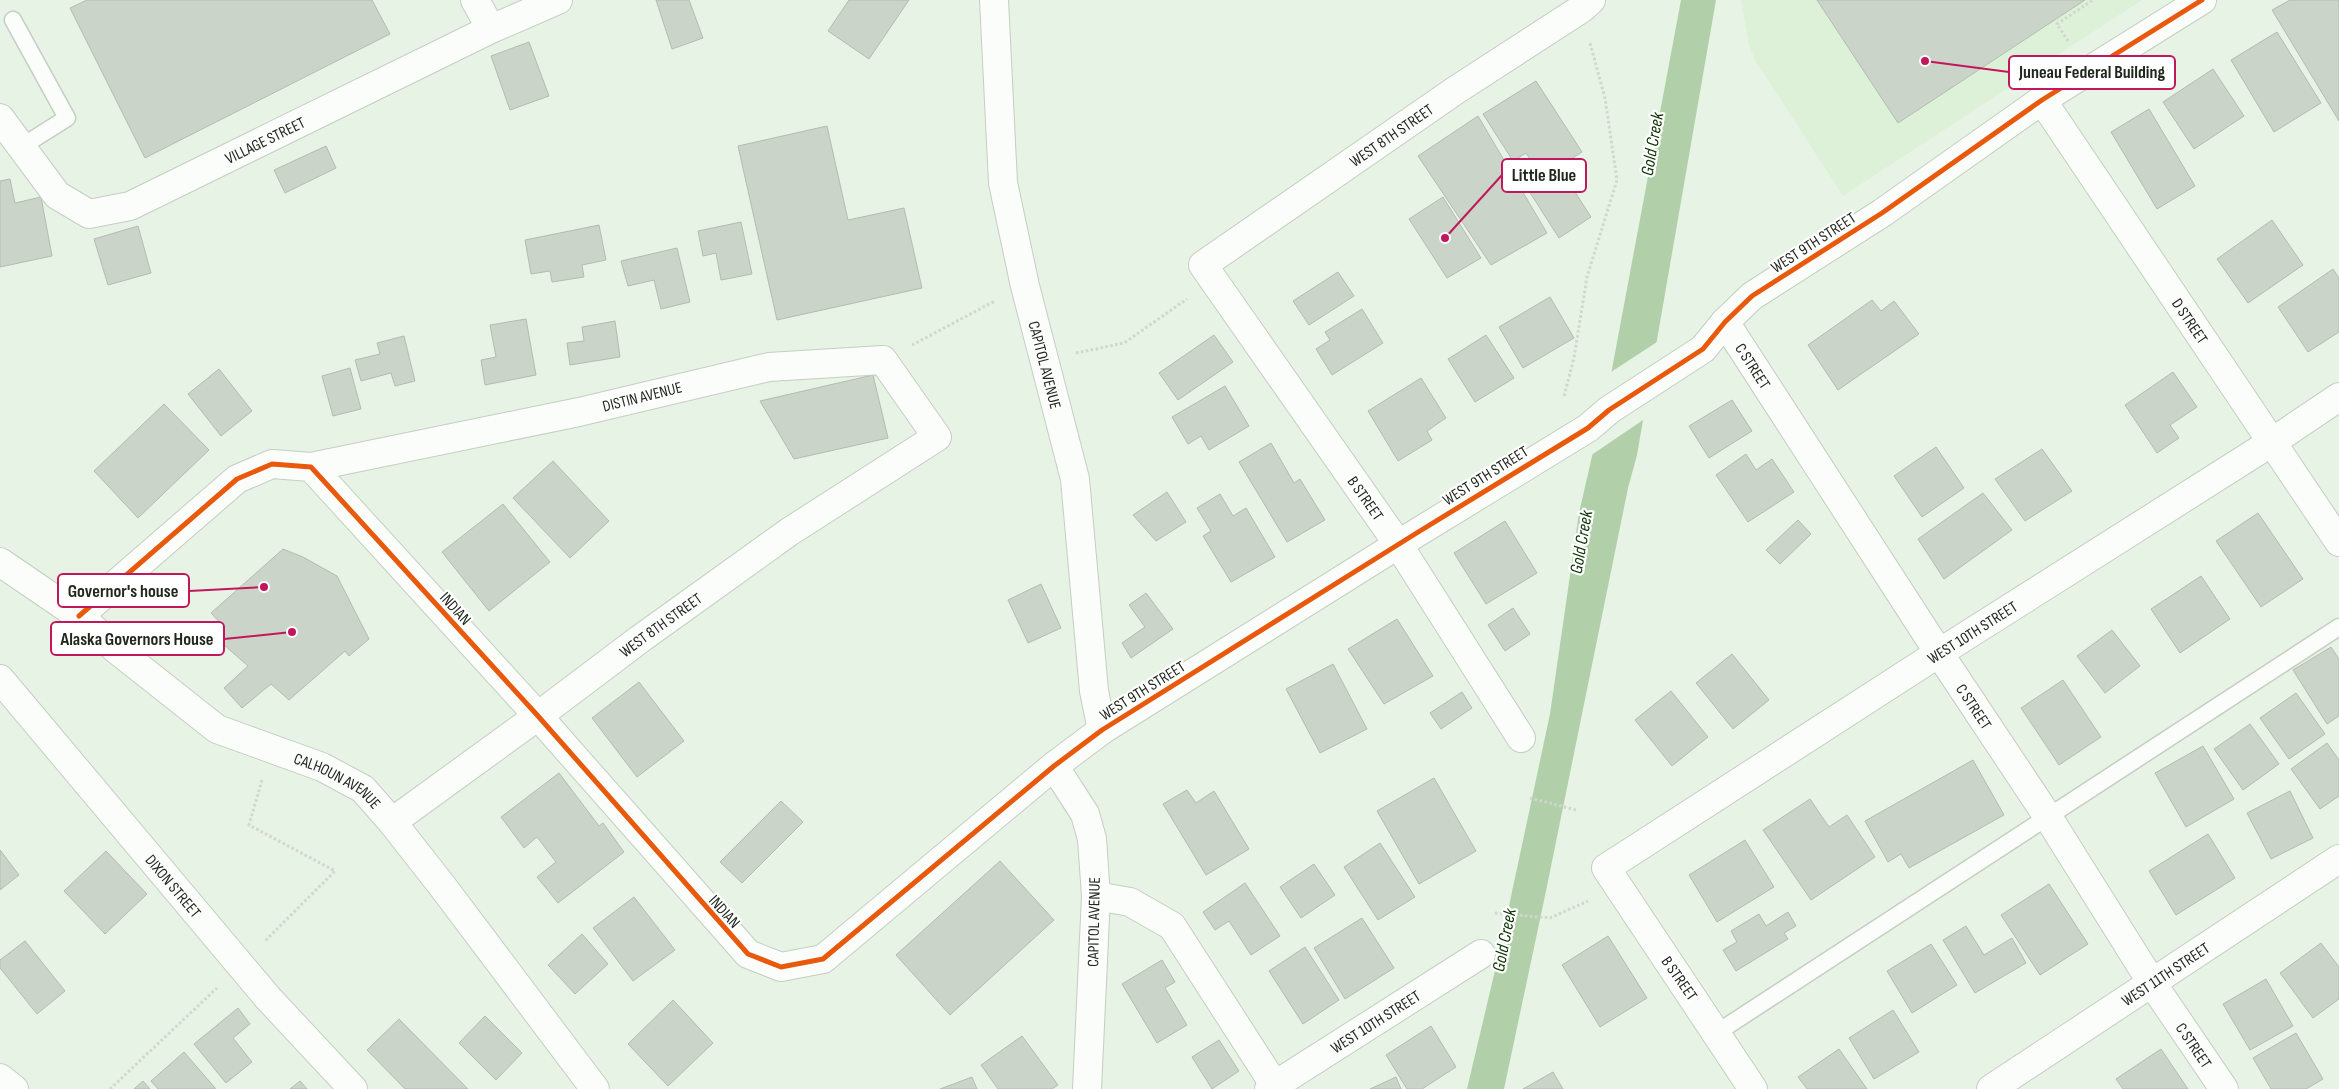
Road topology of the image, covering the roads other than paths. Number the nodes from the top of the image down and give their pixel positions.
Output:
1 (475, 0) edge
2 (557, 0) edge
3 (994, 0) edge
4 (2202, 0) edge
5 (1586, 5) edge
6 (13, 20) dead end
7 (491, 29) junction
8 (2042, 100) junction
9 (8, 136) edge
10 (1203, 265) joint
11 (1725, 322) junction
12 (2339, 397) edge
13 (937, 437) joint
14 (2272, 442) junction
15 (311, 467) junction
16 (2339, 542) edge
17 (1398, 544) junction
18 (0, 562) edge
19 (79, 616) junction
20 (2339, 627) edge
21 (1939, 653) junction
22 (0, 679) edge
23 (538, 716) junction
24 (1102, 730) junction
25 (1521, 738) dead end
26 (1054, 766) junction
27 (2048, 817) junction
28 (392, 822) junction
29 (2339, 859) edge
30 (1606, 868) joint
31 (1096, 896) junction
32 (1481, 954) dead end
33 (781, 967) joint
34 (2152, 982) junction
35 (1718, 1032) junction
36 (0, 1078) edge
37 (1273, 1088) edge
38 (14, 1089) edge
39 (353, 1089) edge
40 (595, 1089) edge
41 (1087, 1089) edge
42 (1753, 1089) edge
43 (1991, 1089) edge
44 (2224, 1089) edge

1 - 7 street
2 - 7 street, VILLAGE STREET
3 - 24 street, CAPITOL AVENUE
4 - 8 street, WEST 9TH STREET
5 - 10 street, WEST 8TH STREET
6 - 9 lane
7 - 9 street, VILLAGE STREET
8 - 11 street, WEST 9TH STREET
8 - 14 street, D STREET
10 - 17 street, B STREET
11 - 17 street, WEST 9TH STREET
11 - 21 street, C STREET
12 - 14 street, WEST 10TH STREET
13 - 15 street, DISTIN AVENUE
13 - 23 street, WEST 8TH STREET
14 - 16 street, D STREET
14 - 21 street, WEST 10TH STREET
15 - 19 street
15 - 23 street, INDIAN
17 - 24 street, WEST 9TH STREET
17 - 25 street, B STREET
18 - 19 street, CALHOUN AVENUE
19 - 28 street, CALHOUN AVENUE
20 - 27 lane
21 - 27 street, C STREET
21 - 30 street, WEST 10TH STREET
22 - 39 street, DIXON STREET
23 - 28 street, WEST 8TH STREET
23 - 33 street, INDIAN
24 - 26 street, WEST 9TH STREET
26 - 31 street, CAPITOL AVENUE
26 - 33 street, WEST 9TH STREET
27 - 34 street, C STREET
27 - 35 lane
28 - 40 street, CALHOUN AVENUE
29 - 34 street, WEST 11TH STREET
30 - 35 street, B STREET
31 - 37 street
31 - 41 street, CAPITOL AVENUE
32 - 37 street, WEST 10TH STREET
34 - 43 street, WEST 11TH STREET
34 - 44 street, C STREET
35 - 42 street, B STREET
36 - 38 street

